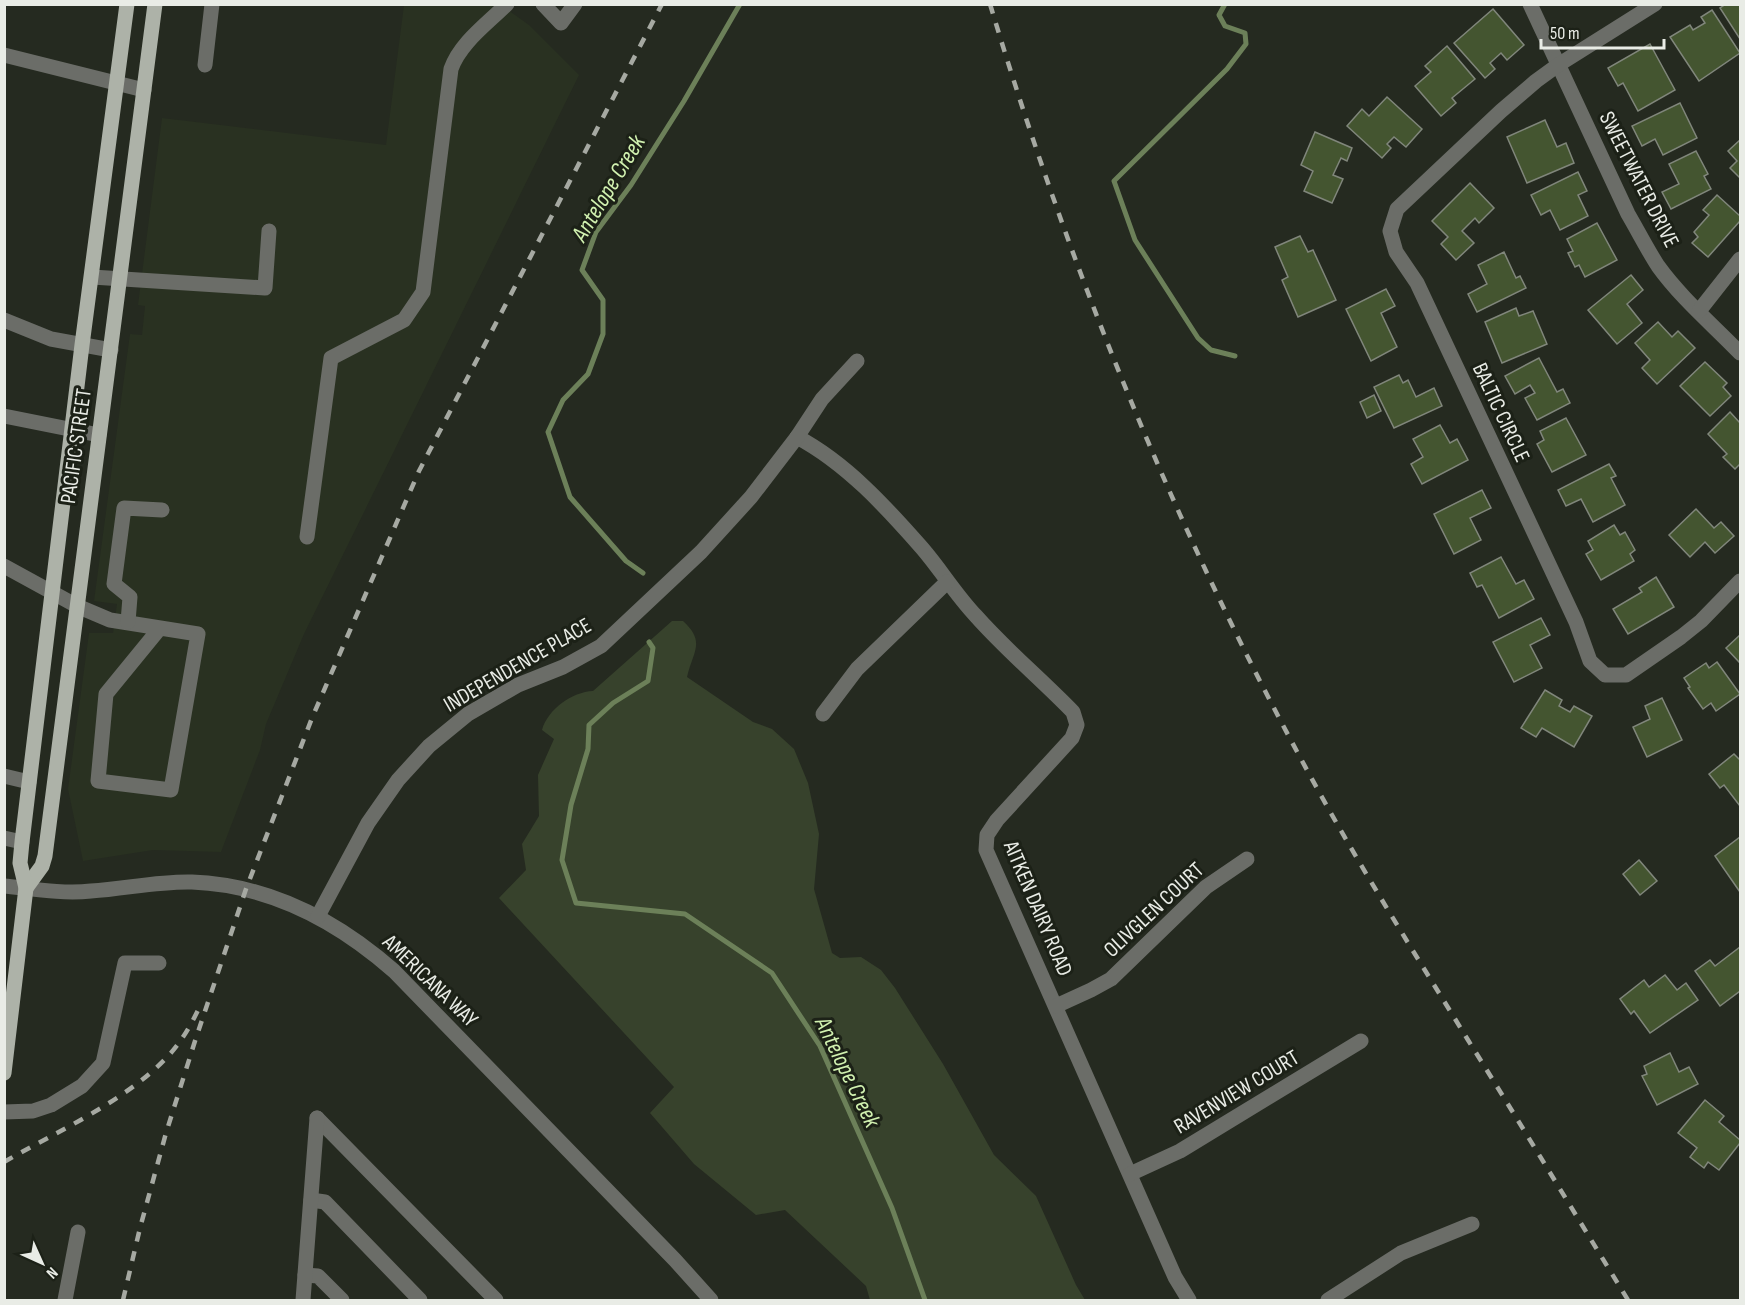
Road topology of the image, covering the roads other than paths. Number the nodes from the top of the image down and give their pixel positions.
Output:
1 (127, 4) edge
2 (155, 4) edge
3 (212, 4) edge
4 (507, 4) edge
5 (543, 4) edge
6 (575, 4) edge
7 (1530, 4) edge
8 (1654, 4) edge
9 (4, 55) edge
10 (205, 65) dead end
11 (1558, 65) junction
12 (117, 84) junction
13 (144, 90) junction
14 (269, 231) dead end
15 (1740, 259) edge
16 (92, 277) junction
17 (119, 279) junction
18 (1699, 311) junction
19 (4, 320) edge
20 (82, 345) junction
21 (111, 350) junction
22 (1740, 353) edge
23 (857, 361) dead end
24 (4, 416) edge
25 (72, 430) junction
26 (99, 435) junction
27 (797, 437) junction
28 (162, 510) dead end
29 (307, 537) dead end
30 (4, 566) edge
31 (1740, 581) edge
32 (947, 582) junction
33 (51, 592) junction
34 (77, 606) junction
35 (128, 622) junction
36 (160, 628) junction
37 (823, 714) dead end
38 (4, 776) edge
39 (29, 782) junction
40 (4, 838) edge
41 (22, 842) junction
42 (1247, 859) dead end
43 (4, 886) edge
44 (26, 888) junction
45 (318, 916) junction
46 (159, 963) dead end
47 (1056, 1006) junction
48 (1362, 1041) dead end
49 (5, 1066) edge
50 (4, 1112) edge
51 (1130, 1174) junction
52 (311, 1200) junction
53 (1472, 1224) dead end
54 (78, 1232) dead end
55 (305, 1275) junction
56 (65, 1300) edge
57 (303, 1300) edge
58 (342, 1300) edge
59 (420, 1300) edge
60 (496, 1300) edge
61 (711, 1300) edge
62 (1189, 1300) edge
63 (1328, 1300) edge

1 - 12 main road, PACIFIC STREET
2 - 13 main road, PACIFIC STREET
3 - 10 street
4 - 29 street
5 - 6 street
7 - 11 street, SWEETWATER DRIVE
8 - 11 street, BALTIC CIRCLE
9 - 12 street
11 - 18 street, SWEETWATER DRIVE
11 - 31 street, BALTIC CIRCLE
12 - 13 street
12 - 16 main road, PACIFIC STREET
13 - 17 main road, PACIFIC STREET
14 - 17 street
15 - 18 street
16 - 17 street
16 - 20 main road, PACIFIC STREET
17 - 21 main road, PACIFIC STREET
18 - 22 street, SWEETWATER DRIVE
19 - 20 street
20 - 21 street
20 - 25 main road, PACIFIC STREET
21 - 26 main road, PACIFIC STREET
23 - 27 street, INDEPENDENCE PLACE
24 - 25 street
25 - 26 street
25 - 33 main road, PACIFIC STREET
26 - 34 main road, PACIFIC STREET
27 - 32 street, AITKEN DAIRY ROAD
27 - 45 street, INDEPENDENCE PLACE
28 - 35 street
30 - 33 street
32 - 37 street
32 - 47 street, AITKEN DAIRY ROAD
33 - 34 street
33 - 39 main road, PACIFIC STREET
34 - 35 street
34 - 44 main road, PACIFIC STREET
35 - 36 street
36 - 36 street
38 - 39 street
39 - 41 main road, PACIFIC STREET
40 - 41 street
41 - 44 main road, PACIFIC STREET
42 - 47 street, OLIVGLEN COURT
43 - 44 street, AMERICANA WAY
44 - 45 street, AMERICANA WAY
44 - 49 main road, PACIFIC STREET
45 - 61 street, AMERICANA WAY
46 - 50 street
47 - 51 street, AITKEN DAIRY ROAD
48 - 51 street, RAVENVIEW COURT
51 - 62 street, AITKEN DAIRY ROAD
52 - 55 street
52 - 59 street
52 - 60 street
53 - 63 street
54 - 56 street
55 - 57 street
55 - 58 street

